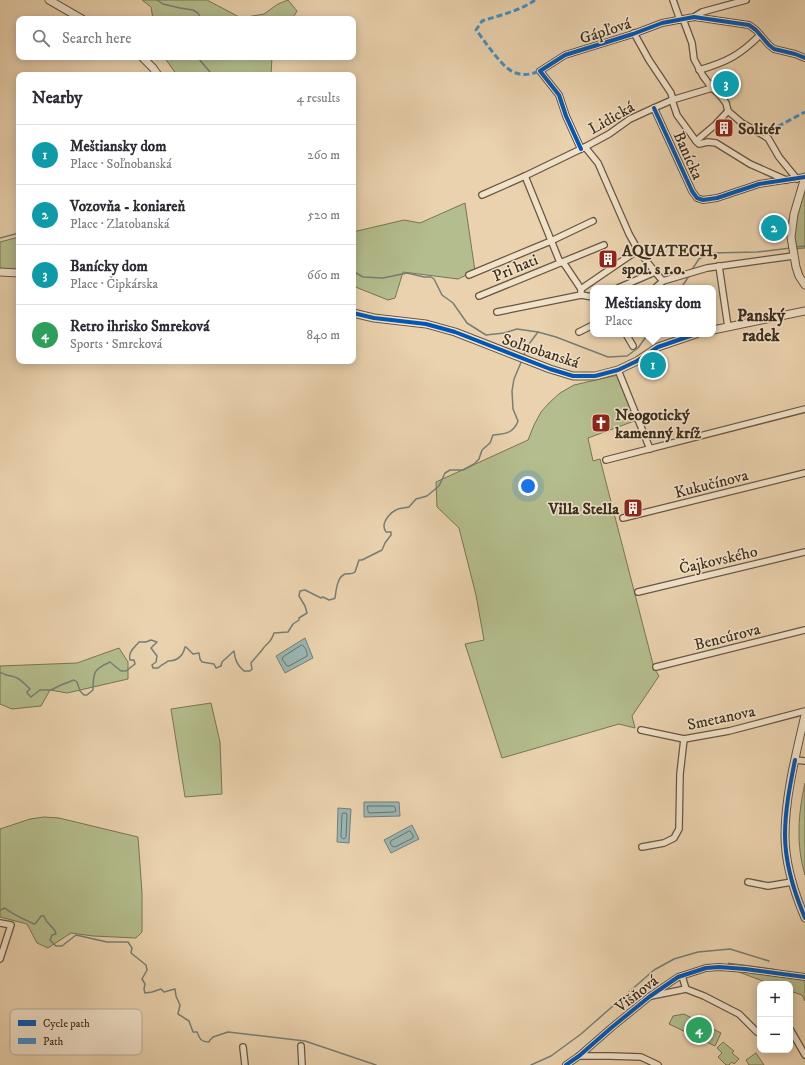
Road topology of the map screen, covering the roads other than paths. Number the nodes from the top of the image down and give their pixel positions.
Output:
1 (49, 0) edge
2 (673, 0) edge
3 (746, 0) edge
4 (77, 16) edge
5 (694, 17) junction
6 (681, 19) junction
7 (634, 33) junction
8 (760, 35) junction
9 (805, 58) edge
10 (145, 60) edge
11 (699, 70) junction
12 (156, 72) edge
13 (712, 88) junction
14 (673, 100) junction
15 (654, 108) junction
16 (728, 111) junction
17 (696, 141) junction
18 (583, 148) junction
19 (525, 176) junction
20 (805, 177) edge
21 (797, 178) junction
22 (786, 180) junction
23 (482, 195) dead end
24 (593, 221) dead end
25 (551, 241) junction
26 (604, 245) dead end
27 (638, 250) junction
28 (793, 254) junction
29 (562, 262) junction
30 (719, 266) junction
31 (0, 272) edge
32 (654, 272) junction
33 (16, 273) edge
34 (469, 275) dead end
35 (663, 281) junction
36 (590, 285) edge
37 (590, 285) edge
38 (625, 285) edge
39 (658, 285) edge
40 (805, 285) edge
41 (581, 292) junction
42 (479, 296) dead end
43 (590, 296) edge
44 (805, 311) edge
45 (497, 312) dead end
46 (356, 314) edge
47 (590, 326) edge
48 (728, 327) junction
49 (716, 329) edge
50 (579, 332) dead end
51 (628, 337) edge
52 (687, 337) edge
53 (633, 346) dead end
54 (618, 370) junction
55 (805, 409) edge
56 (650, 449) junction
57 (606, 460) dead end
58 (805, 474) edge
59 (623, 518) dead end
60 (805, 552) edge
61 (638, 592) dead end
62 (805, 630) edge
63 (656, 667) dead end
64 (805, 711) edge
65 (805, 715) edge
66 (641, 730) dead end
67 (684, 739) junction
68 (795, 760) junction
69 (805, 762) edge
70 (642, 847) dead end
71 (748, 882) dead end
72 (792, 882) junction
73 (805, 918) edge
74 (0, 923) edge
75 (0, 958) edge
76 (682, 976) junction
77 (805, 977) edge
78 (686, 989) junction
79 (649, 997) junction
80 (757, 1032) dead end
81 (793, 1034) edge
82 (301, 1046) dead end
83 (243, 1047) dead end
84 (805, 1055) edge
85 (579, 1056) junction
86 (245, 1065) edge
87 (302, 1065) edge
88 (566, 1065) edge
89 (658, 1065) edge

1 - 4 street
2 - 6 street
3 - 5 street, Gápľová
5 - 6 street, Gápľová
5 - 8 street, Gápľová
6 - 7 street, Gápľová
6 - 11 street
7 - 14 street, Gápľová
7 - 18 street, Gápľová
8 - 9 street, Gápľová
8 - 11 street
10 - 12 street
11 - 13 street
13 - 14 street, Lidická
13 - 16 street
14 - 15 street, Lidická
14 - 17 street, Gápľová
15 - 18 street, Lidická
15 - 22 street, Banícka
16 - 17 street
16 - 21 street
17 - 22 street
18 - 19 street, Lidická
18 - 27 street
19 - 23 street, Lidická
19 - 25 street, Pri hati
20 - 21 street, Banícka
20 - 28 street
21 - 22 street, Banícka
24 - 25 street, Pri hati
25 - 29 street, Pri hati
25 - 34 street, Pri hati
26 - 29 street, Pri hati
27 - 32 street
27 - 36 street
28 - 30 street
28 - 40 street
29 - 41 street, Pri hati
29 - 42 street, Pri hati
30 - 35 street
30 - 48 street
31 - 33 street
32 - 35 street
32 - 38 street
35 - 39 street
37 - 41 street
41 - 43 street
41 - 45 street
44 - 48 street
46 - 54 street, Soľnobanská
47 - 50 street
48 - 49 street
51 - 53 street
52 - 54 street, Soľnobanská
54 - 56 street
55 - 56 street
56 - 57 street
58 - 59 street, Kukučínova
60 - 61 street, Čajkovského
62 - 63 street, Bencúrova
64 - 67 street, Smetanova
65 - 68 street
66 - 67 street, Smetanova
67 - 70 street
68 - 69 street
68 - 72 street
71 - 72 street
72 - 73 street
74 - 75 street
76 - 77 street, Višňová
76 - 78 street
76 - 79 street, Višňová
78 - 79 street
78 - 80 street
79 - 85 street, Višňová
81 - 84 street
82 - 87 street
83 - 86 street
85 - 88 street, Višňová
85 - 89 street

